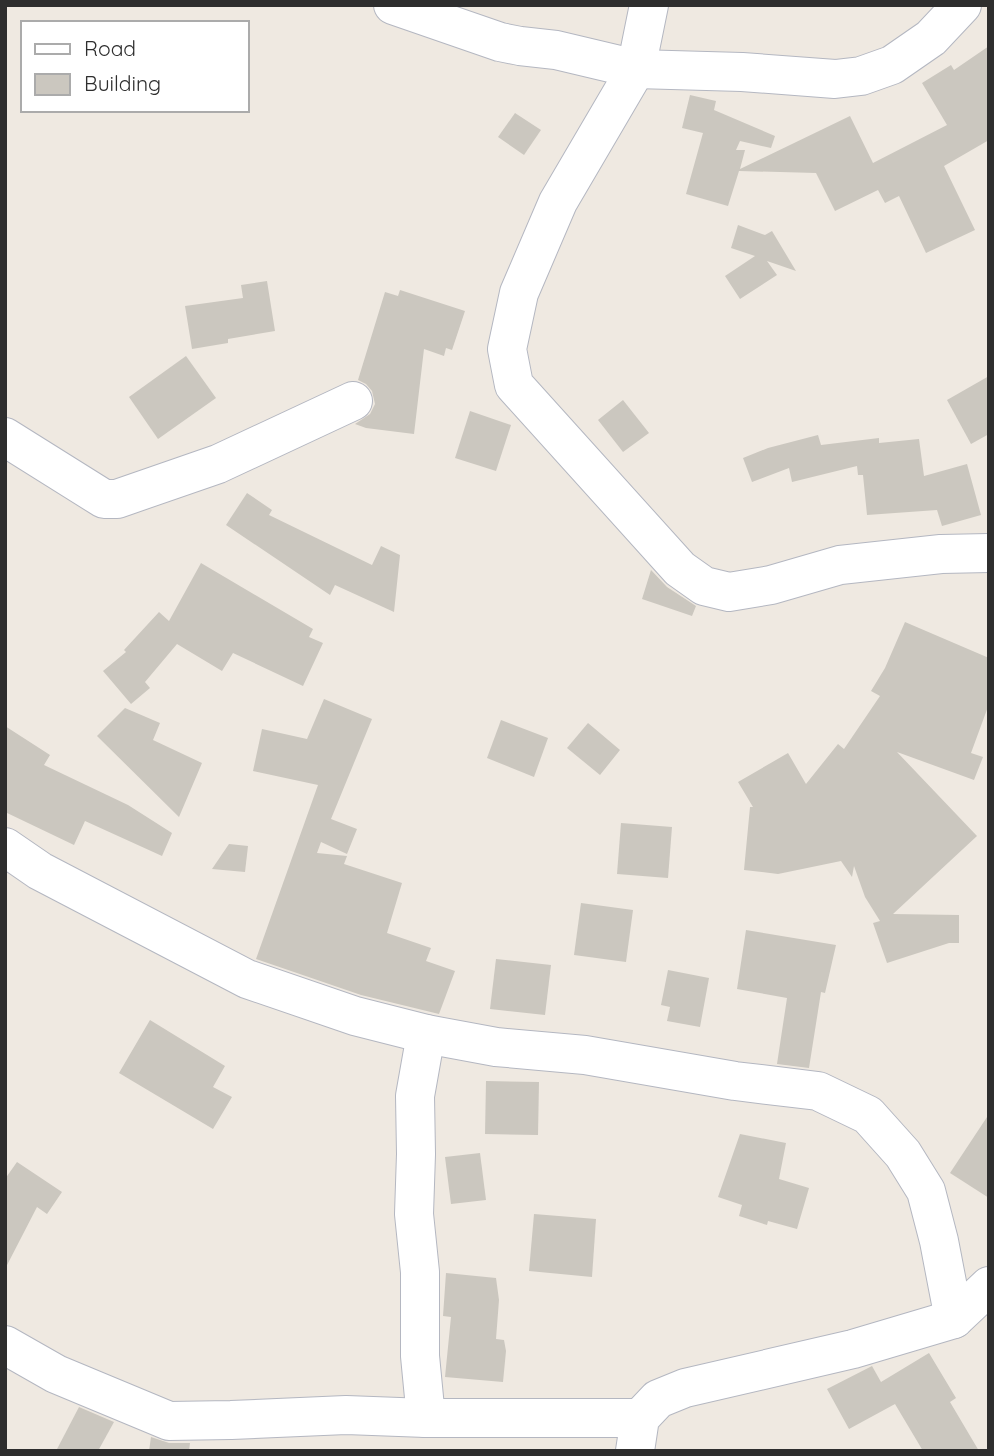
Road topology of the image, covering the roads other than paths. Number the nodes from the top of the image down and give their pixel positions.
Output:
1 (393, 5) edge
2 (649, 5) edge
3 (962, 5) edge
4 (636, 69) junction
5 (352, 401) dead end
6 (5, 438) edge
7 (989, 553) edge
8 (5, 848) edge
9 (426, 1034) junction
10 (989, 1286) edge
11 (954, 1319) junction
12 (5, 1345) edge
13 (426, 1418) junction
14 (637, 1435) edge

1 - 4 street
2 - 4 street
3 - 4 street
4 - 7 street
5 - 6 street
8 - 9 street
9 - 11 street
9 - 13 street
10 - 11 street
11 - 14 street
12 - 13 street
13 - 14 street

